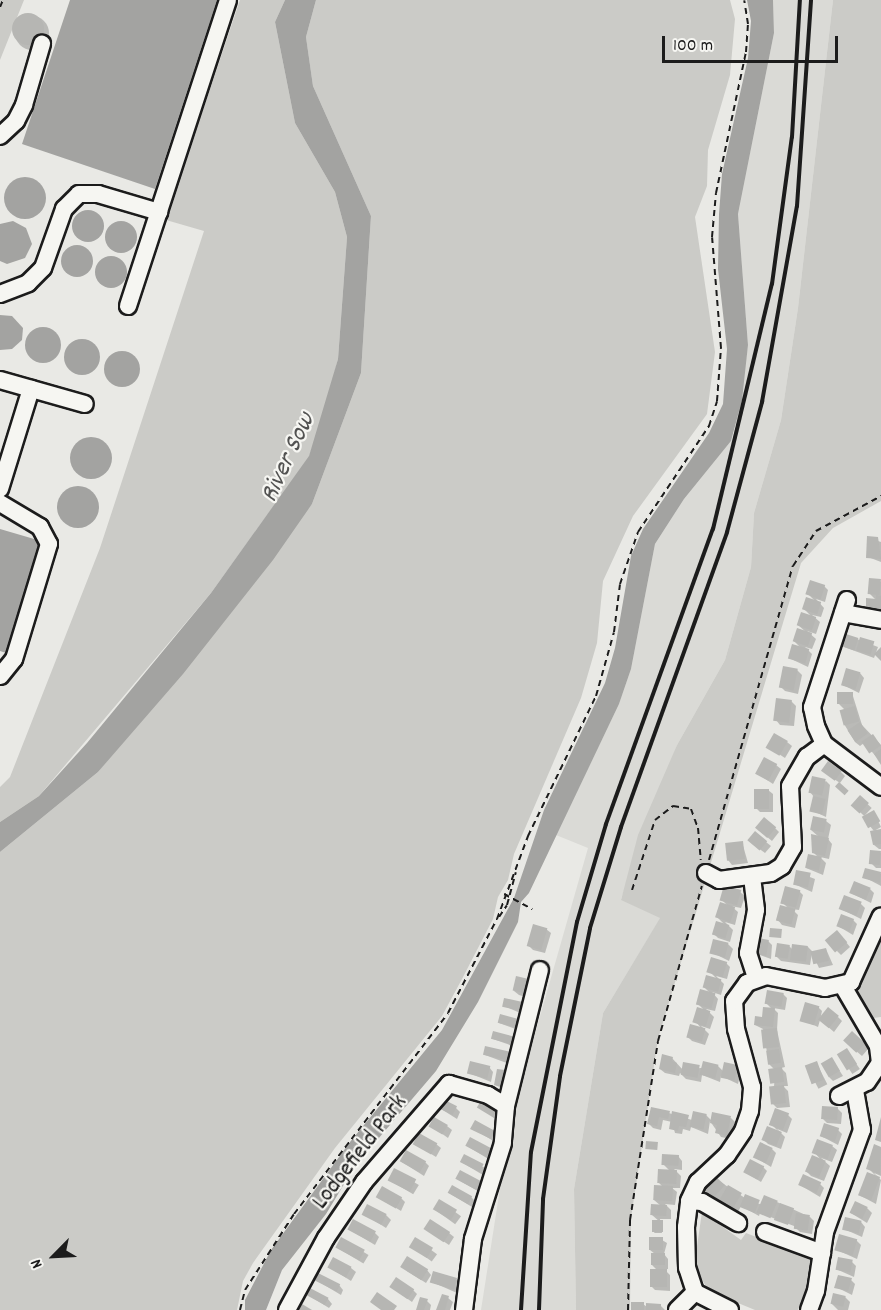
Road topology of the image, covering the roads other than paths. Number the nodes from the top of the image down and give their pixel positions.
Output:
1 (228, 0) edge
2 (42, 44) dead end
3 (0, 136) edge
4 (159, 212) junction
5 (0, 294) edge
6 (128, 306) dead end
7 (0, 380) edge
8 (31, 389) junction
9 (85, 404) dead end
10 (0, 489) edge
11 (0, 503) edge
12 (881, 620) edge
13 (0, 676) edge
14 (824, 744) junction
15 (881, 787) edge
16 (706, 873) road end
17 (752, 877) junction
18 (881, 916) edge
19 (540, 970) dead end
20 (756, 978) junction
21 (843, 986) junction
22 (506, 1106) junction
23 (689, 1202) junction
24 (738, 1223) dead end
25 (765, 1232) dead end
26 (822, 1253) junction
27 (695, 1292) junction
28 (287, 1310) edge
29 (464, 1310) edge
30 (677, 1310) edge
31 (730, 1310) edge
32 (809, 1310) edge

1 - 4 street
2 - 3 street
4 - 5 street
4 - 6 street
7 - 8 street
8 - 9 street
8 - 10 street
11 - 13 street
12 - 14 street
14 - 15 street
14 - 17 street
16 - 17 street
17 - 20 street
18 - 21 street
19 - 22 street
20 - 21 street
20 - 23 street
21 - 26 street
22 - 28 street, Lodgefield Park
22 - 29 street
23 - 24 street
23 - 27 street
25 - 26 street
26 - 32 street
27 - 30 street
27 - 31 street

